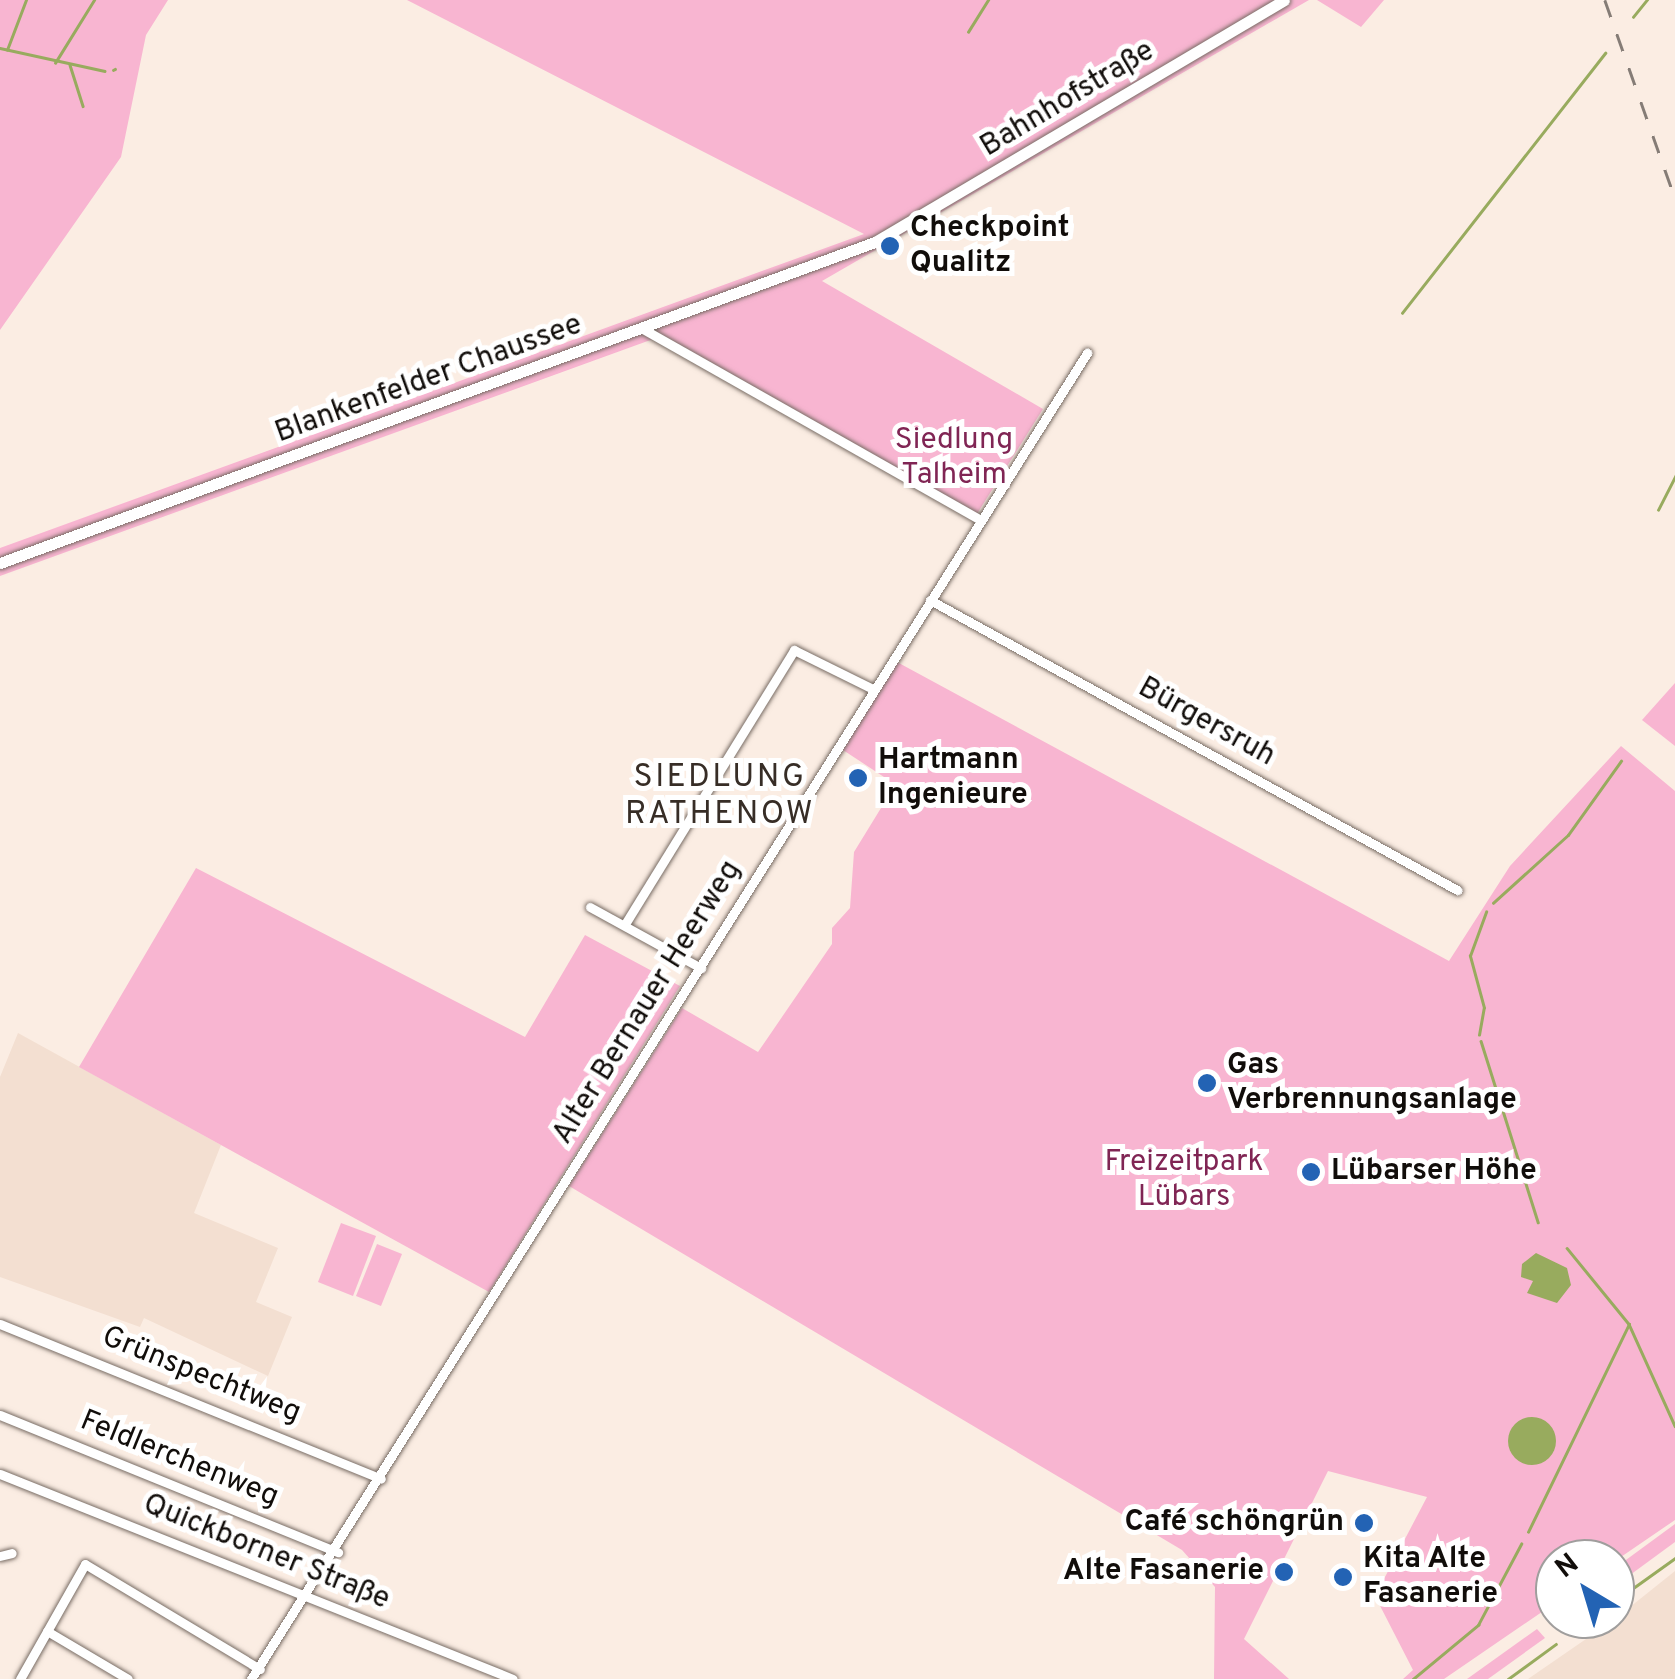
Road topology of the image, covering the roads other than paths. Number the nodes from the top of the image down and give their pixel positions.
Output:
1 (1284, 0) edge
2 (875, 242) joint
3 (643, 329) junction
4 (1087, 353) dead end
5 (980, 520) junction
6 (0, 564) edge
7 (930, 600) junction
8 (873, 689) junction
9 (1458, 890) dead end
10 (590, 906) dead end
11 (625, 924) junction
12 (700, 968) junction
13 (0, 1324) edge
14 (0, 1415) edge
15 (0, 1474) edge
16 (380, 1479) junction
17 (338, 1552) junction
18 (12, 1553) dead end
19 (0, 1556) edge
20 (308, 1598) junction
21 (47, 1631) junction
22 (260, 1669) junction
23 (20, 1679) edge
24 (128, 1679) edge
25 (251, 1679) edge
26 (513, 1679) edge

1 - 2 street, Bahnhofstraße
2 - 3 street, Blankenfelder Chaussee
3 - 5 street
3 - 6 street, Blankenfelder Chaussee
4 - 5 street, Alter Bernauer Heerweg
5 - 7 street, Alter Bernauer Heerweg
7 - 8 street, Alter Bernauer Heerweg
7 - 9 street, Bürgersruh
8 - 11 street
8 - 12 street, Alter Bernauer Heerweg
10 - 11 street
11 - 12 street
12 - 16 street, Alter Bernauer Heerweg
13 - 16 street, Grünspechtweg
14 - 17 street, Feldlerchenweg
15 - 20 street, Quickborner Straße
16 - 17 street, Alter Bernauer Heerweg
17 - 20 street, Alter Bernauer Heerweg
18 - 19 street
20 - 22 street, Alter Bernauer Heerweg
20 - 26 street, Quickborner Straße
21 - 22 street
21 - 23 street
21 - 24 street
22 - 25 street, Alter Bernauer Heerweg

